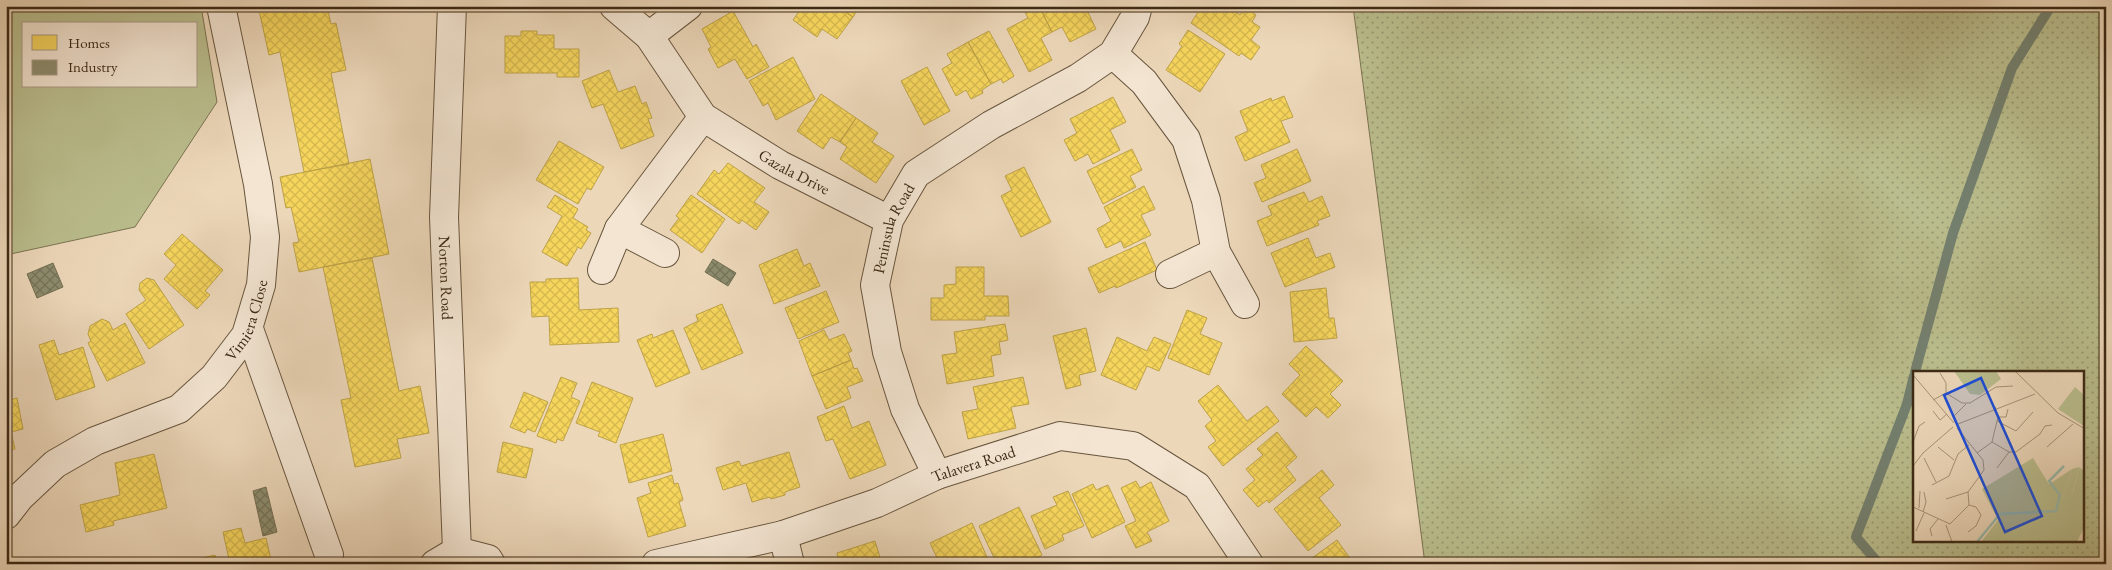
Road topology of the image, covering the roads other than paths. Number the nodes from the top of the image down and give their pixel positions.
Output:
1 (221, 6) edge
2 (452, 6) edge
3 (614, 6) edge
4 (688, 6) edge
5 (1138, 6) edge
6 (649, 36) junction
7 (1113, 54) junction
8 (703, 117) junction
9 (888, 220) junction
10 (619, 229) junction
11 (1216, 252) junction
12 (665, 253) dead end
13 (602, 270) dead end
14 (1170, 274) dead end
15 (1246, 304) dead end
16 (248, 328) junction
17 (937, 475) junction
18 (6, 515) edge
19 (783, 535) junction
20 (329, 554) dead end
21 (446, 557) edge
22 (491, 564) edge
23 (656, 564) edge
24 (790, 564) edge
25 (1249, 564) edge

1 - 16 street, Vimiera Close
2 - 21 street, Norton Road
3 - 6 street, Gazala Drive
4 - 6 street
5 - 7 street, Peninsula Road
6 - 8 street, Gazala Drive
7 - 9 street, Peninsula Road
7 - 11 street
8 - 9 street, Gazala Drive
8 - 10 street
9 - 17 street, Peninsula Road
10 - 12 street
10 - 13 street
11 - 14 street
11 - 15 street
16 - 18 street, Vimiera Close
16 - 20 street
17 - 19 street, Talavera Road
17 - 25 street, Talavera Road
19 - 23 street, Talavera Road
19 - 24 street
21 - 22 street

